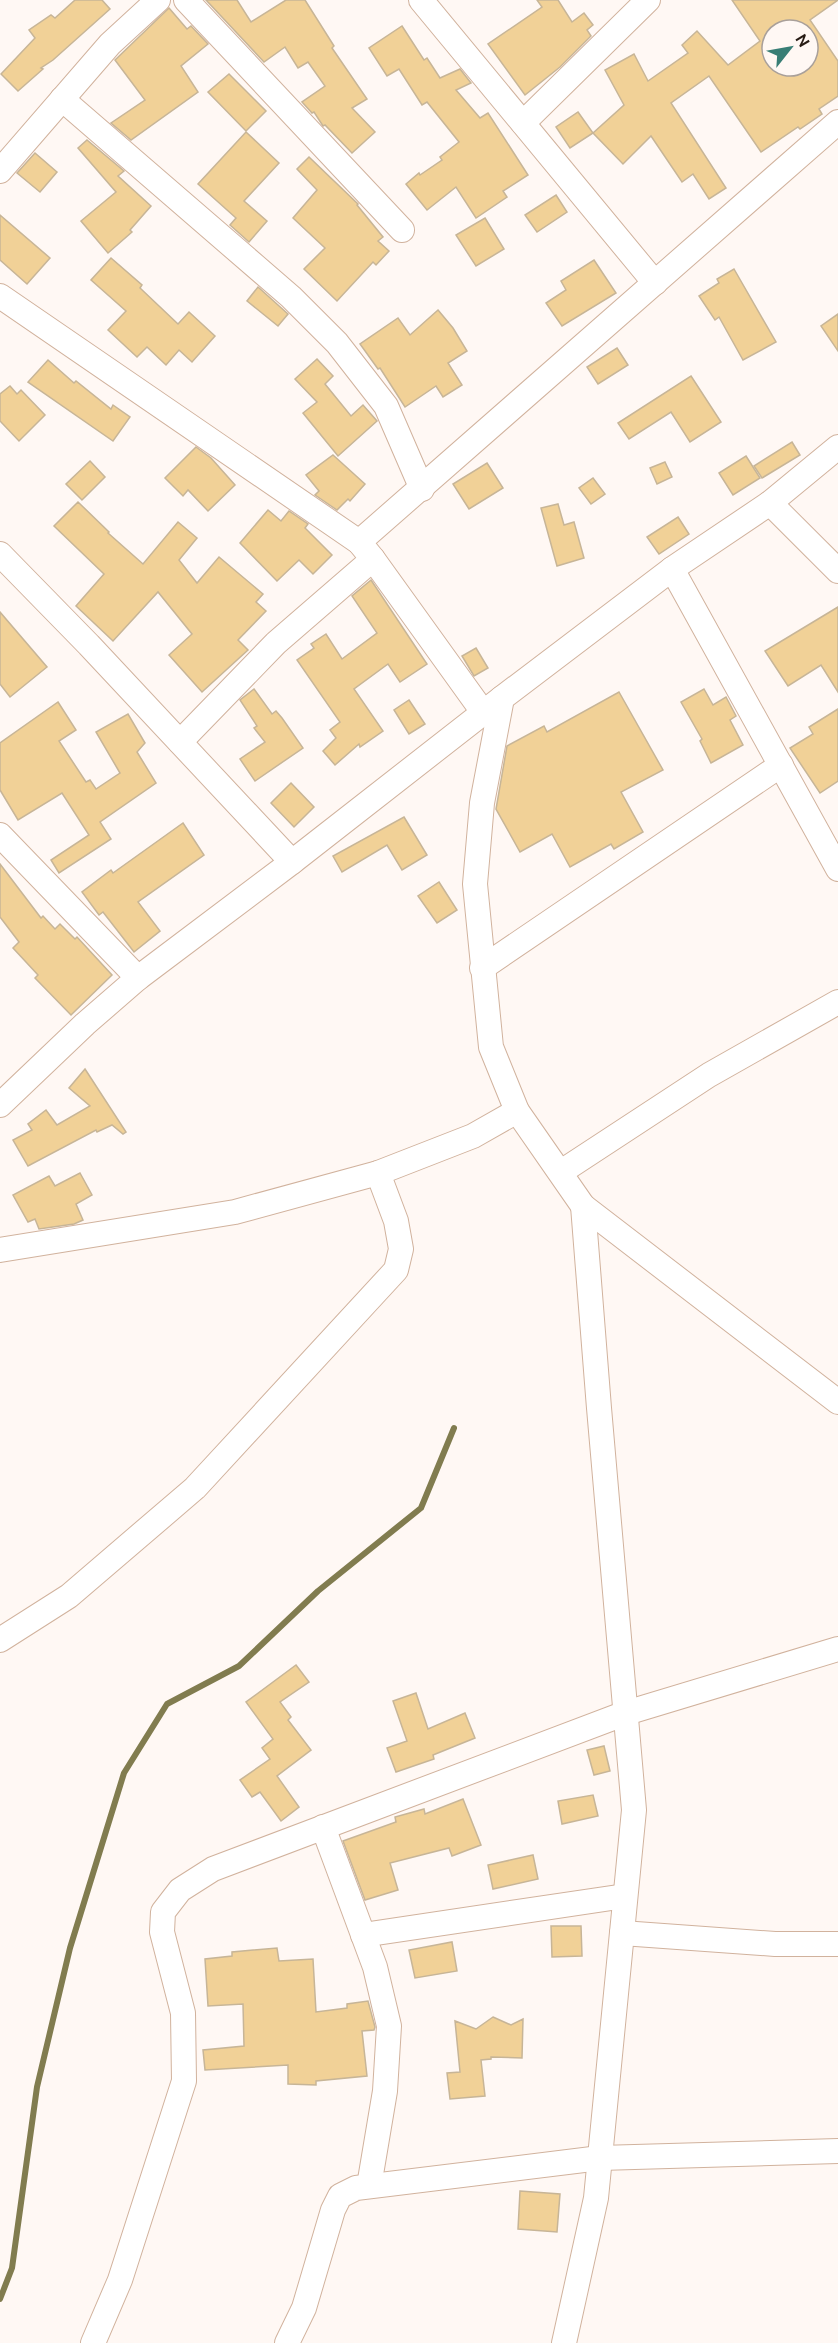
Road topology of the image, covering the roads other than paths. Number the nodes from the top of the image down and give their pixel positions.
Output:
1 (158, 0) edge
2 (186, 0) edge
3 (421, 0) edge
4 (642, 2) edge
5 (62, 99) junction
6 (838, 122) edge
7 (523, 123) junction
8 (0, 171) edge
9 (402, 230) dead end
10 (655, 283) junction
11 (0, 296) edge
12 (838, 447) edge
13 (422, 489) junction
14 (770, 503) junction
15 (366, 551) junction
16 (0, 554) edge
17 (672, 569) junction
18 (838, 571) edge
19 (493, 705) junction
20 (180, 742) junction
21 (781, 765) junction
22 (0, 836) edge
23 (292, 862) junction
24 (838, 868) edge
25 (482, 968) junction
26 (138, 978) junction
27 (838, 1002) edge
28 (0, 1105) edge
29 (517, 1111) junction
30 (561, 1172) junction
31 (378, 1173) junction
32 (584, 1206) junction
33 (0, 1250) edge
34 (838, 1402) edge
35 (0, 1640) edge
36 (838, 1649) edge
37 (626, 1713) junction
38 (323, 1827) junction
39 (626, 1896) junction
40 (622, 1933) junction
41 (363, 1935) junction
42 (838, 1944) edge
43 (838, 2151) edge
44 (600, 2158) junction
45 (369, 2186) junction
46 (93, 2343) edge
47 (287, 2343) edge
48 (564, 2343) edge

1 - 5 street
2 - 9 street
3 - 7 street
4 - 7 street
5 - 8 street
5 - 13 street
6 - 10 street
7 - 10 street
10 - 13 street
11 - 15 street
12 - 14 street
13 - 15 street
14 - 17 street
14 - 18 street
15 - 19 street
15 - 20 street
16 - 20 street
17 - 19 street
17 - 21 street
19 - 23 street
19 - 25 street
20 - 23 street
21 - 24 street
21 - 25 street
22 - 26 street
23 - 26 street
25 - 29 street
26 - 28 street
27 - 30 street
29 - 30 street
29 - 31 street
30 - 32 street
31 - 33 street
31 - 35 street
32 - 34 street
32 - 37 street
36 - 37 street
37 - 38 street
37 - 39 street
38 - 41 street
38 - 46 street
39 - 40 street
39 - 41 street
40 - 42 street
40 - 44 street
41 - 45 street
43 - 44 street
44 - 45 street
44 - 48 street
45 - 47 street

